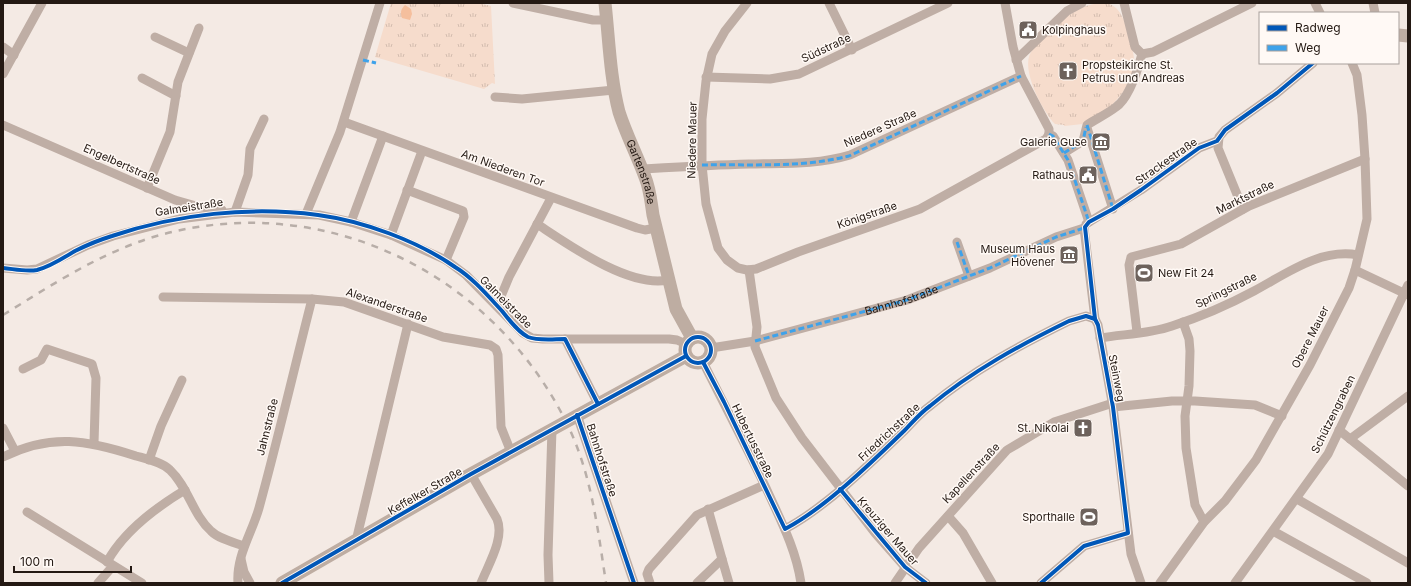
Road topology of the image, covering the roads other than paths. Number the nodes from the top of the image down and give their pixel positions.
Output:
1 (42, 3) edge
2 (380, 3) edge
3 (513, 3) edge
4 (605, 3) edge
5 (747, 3) edge
6 (829, 3) edge
7 (948, 3) edge
8 (1005, 3) edge
9 (1082, 3) edge
10 (1252, 3) edge
11 (1315, 3) edge
12 (1122, 4) edge
13 (926, 7) edge
14 (1320, 12) edge
15 (607, 20) junction
16 (199, 28) dead end
17 (155, 37) dead end
18 (3, 47) edge
19 (852, 50) junction
20 (189, 54) junction
21 (1142, 54) junction
22 (14, 55) junction
23 (1016, 60) junction
24 (1312, 64) edge
25 (1352, 64) edge
26 (3, 74) edge
27 (1021, 76) junction
28 (706, 77) junction
29 (142, 78) dead end
30 (614, 90) junction
31 (176, 96) junction
32 (495, 97) dead end
33 (264, 119) dead end
34 (344, 122) junction
35 (3, 125) edge
36 (1087, 125) junction
37 (1049, 134) junction
38 (383, 136) junction
39 (1217, 140) junction
40 (422, 151) junction
41 (1064, 153) junction
42 (1365, 159) junction
43 (702, 165) junction
44 (642, 169) junction
45 (147, 188) junction
46 (407, 190) junction
47 (551, 198) junction
48 (1113, 209) junction
49 (1243, 209) junction
50 (235, 212) junction
51 (306, 214) junction
52 (351, 222) junction
53 (537, 224) junction
54 (1087, 225) junction
55 (656, 228) junction
56 (391, 234) junction
57 (957, 242) dead end
58 (1358, 254) junction
59 (446, 260) junction
60 (3, 268) edge
61 (750, 270) junction
62 (1355, 270) junction
63 (969, 276) junction
64 (668, 280) junction
65 (1407, 290) edge
66 (163, 297) dead end
67 (312, 299) junction
68 (497, 306) junction
69 (1095, 319) junction
70 (1183, 322) junction
71 (408, 324) junction
72 (1137, 332) junction
73 (1100, 338) junction
74 (565, 339) junction
75 (755, 341) junction
76 (688, 346) junction
77 (711, 348) junction
78 (703, 362) junction
79 (23, 369) dead end
80 (182, 380) dead end
81 (1408, 396) edge
82 (1186, 401) junction
83 (598, 404) junction
84 (1113, 405) junction
85 (577, 415) junction
86 (1282, 416) junction
87 (3, 428) edge
88 (552, 429) junction
89 (1339, 430) junction
90 (1350, 439) junction
91 (94, 443) junction
92 (15, 451) junction
93 (511, 452) junction
94 (3, 457) edge
95 (149, 460) junction
96 (471, 474) junction
97 (764, 485) junction
98 (1408, 486) edge
99 (840, 489) junction
100 (185, 490) junction
101 (1297, 499) junction
102 (708, 509) junction
103 (27, 512) dead end
104 (948, 516) junction
105 (1204, 522) junction
106 (785, 529) junction
107 (1273, 530) junction
108 (1128, 534) junction
109 (356, 541) junction
110 (244, 546) junction
111 (241, 558) junction
112 (722, 559) junction
113 (1408, 563) edge
114 (110, 564) junction
115 (905, 567) junction
116 (649, 579) edge
117 (98, 583) edge
118 (142, 583) edge
119 (238, 583) edge
120 (250, 583) edge
121 (282, 583) edge
122 (481, 583) edge
123 (549, 583) edge
124 (634, 583) edge
125 (697, 583) edge
126 (729, 583) edge
127 (801, 583) edge
128 (895, 583) edge
129 (926, 583) edge
130 (992, 583) edge
131 (1042, 583) edge
132 (1141, 583) edge
133 (1160, 583) edge
134 (1235, 583) edge
135 (1367, 583) edge

1 - 22 street
2 - 34 street
3 - 15 street
4 - 15 street, Gartenstraße
5 - 28 street, Niedere Mauer
6 - 19 street
7 - 13 street, Südstraße
8 - 23 street, Steinweg
9 - 23 street
10 - 21 street
11 - 14 street
12 - 21 street
13 - 19 street, Südstraße
15 - 30 street, Gartenstraße
16 - 20 street
17 - 20 street
18 - 22 street
19 - 28 street, Südstraße
20 - 31 street
21 - 36 street
22 - 26 street
23 - 27 street, Steinweg
24 - 39 street, Strackestraße
25 - 42 street, Obere Mauer
27 - 37 street, Steinweg
27 - 43 street, Niedere Straße
28 - 43 street, Niedere Mauer
29 - 31 street
30 - 32 street
30 - 44 street, Gartenstraße
31 - 45 street
33 - 50 street
34 - 38 street, Am Niederen Tor
34 - 51 street
35 - 45 street, Engelbertstraße
36 - 41 street
36 - 48 street
37 - 41 street, Steinweg
37 - 61 street, Königstraße
38 - 40 street, Am Niederen Tor
38 - 52 street
39 - 48 street, Strackestraße
39 - 49 street
40 - 46 street
40 - 47 street, Am Niederen Tor
41 - 54 street, Steinweg
42 - 49 street, Marktstraße
42 - 58 street, Obere Mauer
43 - 44 street, Niedere Straße
43 - 61 street, Niedere Mauer
44 - 55 street, Gartenstraße
45 - 50 street, Engelbertstraße
46 - 56 street
46 - 59 street
47 - 53 street
47 - 55 street, Am Niederen Tor
48 - 54 street, Strackestraße
49 - 72 street, Marktstraße
50 - 51 street, Galmeistraße
50 - 60 street, Galmeistraße
51 - 52 street, Galmeistraße
52 - 56 street, Galmeistraße
53 - 64 street
53 - 68 street
54 - 63 street, Bahnhofstraße
54 - 69 street, Steinweg
55 - 64 street, Gartenstraße
56 - 59 street, Galmeistraße
57 - 63 street
58 - 62 street, Obere Mauer
58 - 70 street, Springstraße
59 - 68 street, Galmeistraße
61 - 75 street
62 - 65 street
62 - 86 street, Obere Mauer
63 - 75 street, Bahnhofstraße
64 - 76 street, Gartenstraße
65 - 89 street, Schützengraben
66 - 67 street, Alexanderstraße
67 - 71 street, Alexanderstraße
67 - 110 street, Jahnstraße
68 - 74 street, Galmeistraße
69 - 73 street, Steinweg
69 - 99 street, Friedrichstraße
70 - 72 street, Springstraße
70 - 82 street
71 - 93 street, Alexanderstraße
71 - 109 street
72 - 73 street, Springstraße
73 - 84 street, Steinweg
74 - 76 street, Galmeistraße
74 - 83 street
75 - 77 street, Bahnhofstraße
75 - 99 street, Kreuziger Mauer
76 - 77 street
76 - 78 street
76 - 83 street, Bahnhofstraße
77 - 78 street
78 - 97 street, Hubertusstraße
79 - 91 street
80 - 95 street
81 - 90 street
82 - 84 street, Kapellenstraße
82 - 86 street, Kapellenstraße
82 - 105 street
83 - 85 street, Bahnhofstraße
84 - 104 street, Kapellenstraße
84 - 108 street, Steinweg
85 - 88 street, Keffelker Straße
85 - 124 street, Bahnhofstraße
86 - 105 street, Obere Mauer
87 - 92 street
88 - 93 street, Keffelker Straße
88 - 123 street
89 - 90 street
89 - 101 street, Schützengraben
90 - 98 street
91 - 92 street
91 - 95 street
92 - 94 street
93 - 96 street, Keffelker Straße
95 - 100 street
96 - 109 street, Keffelker Straße
96 - 122 street
97 - 102 street
97 - 106 street, Hubertusstraße
99 - 106 street, Friedrichstraße
99 - 115 street, Kreuziger Mauer
100 - 110 street
100 - 114 street
101 - 107 street, Schützengraben
101 - 113 street
102 - 112 street
102 - 116 street
103 - 114 street
104 - 115 street, Kapellenstraße
104 - 130 street
105 - 133 street, Obere Mauer
106 - 127 street, Hubertusstraße
107 - 134 street, Schützengraben
107 - 135 street
108 - 131 street
108 - 132 street, Steinweg
109 - 121 street, Keffelker Straße
110 - 111 street, Jahnstraße
111 - 119 street, Jahnstraße
111 - 120 street
112 - 125 street
112 - 126 street
114 - 117 street
114 - 118 street
115 - 128 street, Kapellenstraße
115 - 129 street, Kreuziger Mauer

